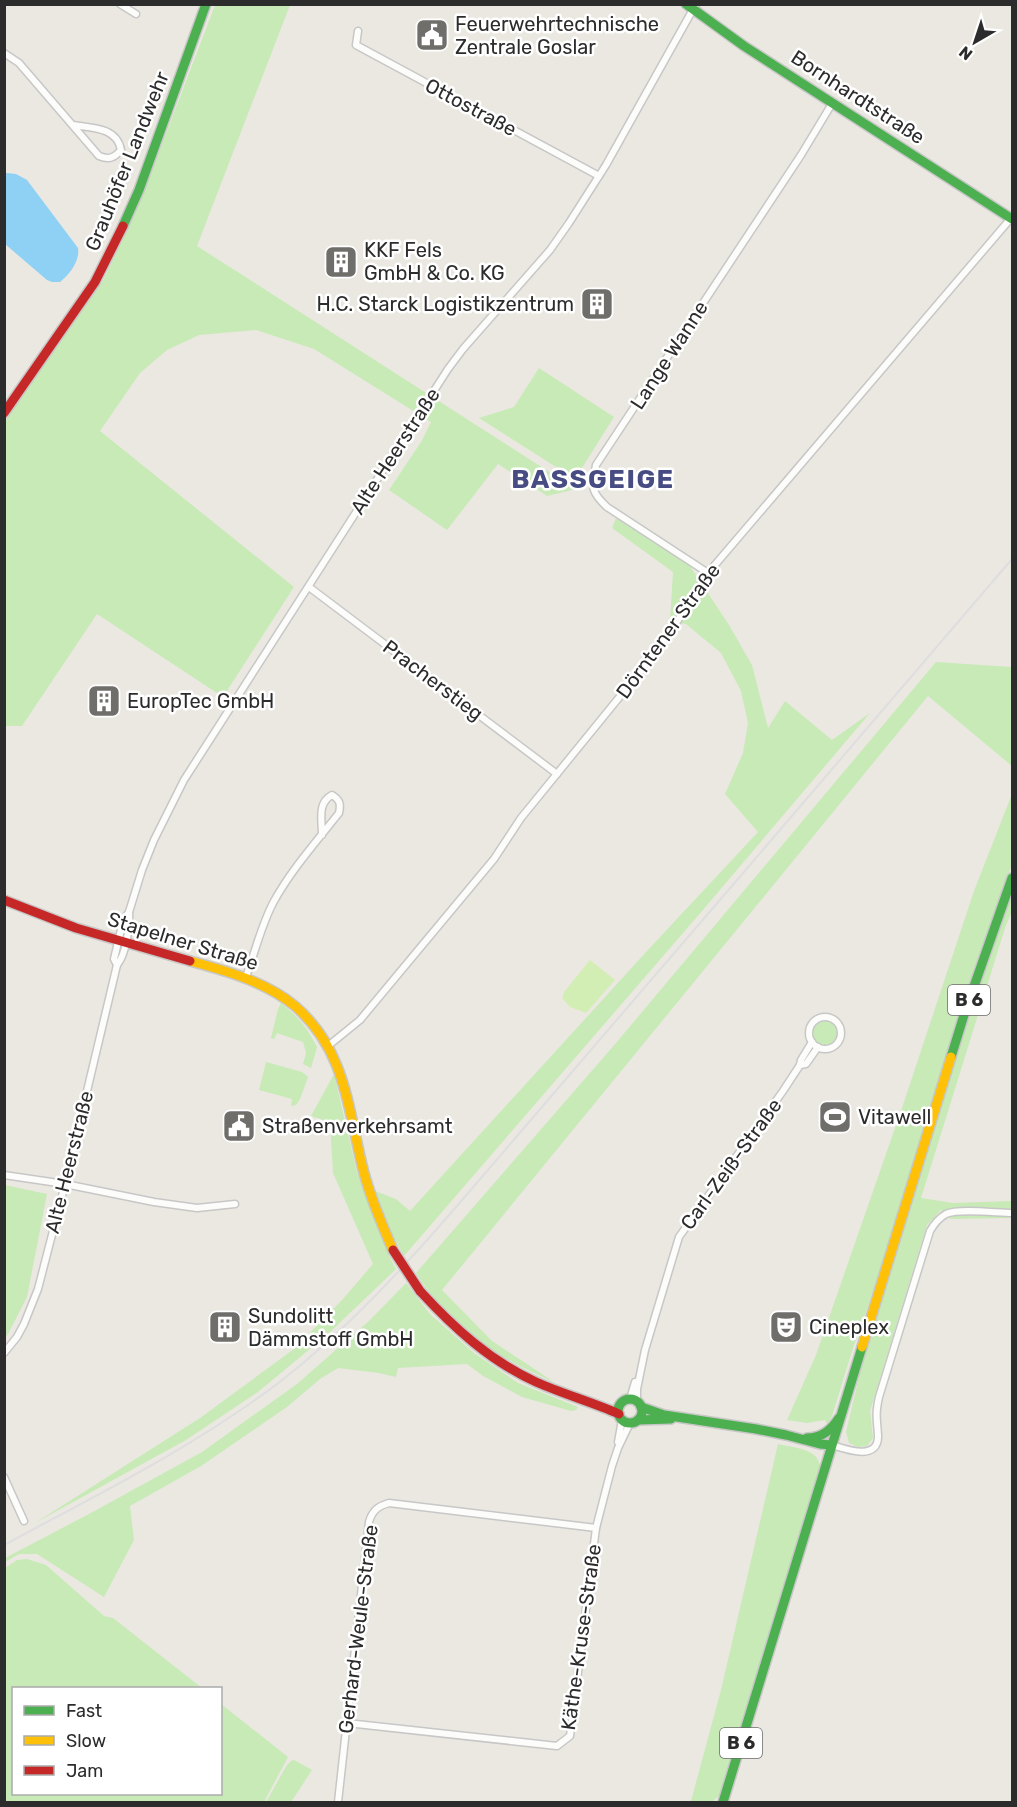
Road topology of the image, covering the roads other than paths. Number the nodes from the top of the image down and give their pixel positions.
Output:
1 (120, 4) edge
2 (206, 4) edge
3 (692, 6) edge
4 (136, 14) dead end
5 (358, 31) dead end
6 (4, 53) edge
7 (833, 102) junction
8 (73, 125) junction
9 (599, 176) junction
10 (1012, 218) edge
11 (4, 413) edge
12 (708, 573) junction
13 (309, 586) junction
14 (557, 774) junction
15 (322, 835) junction
16 (1012, 878) edge
17 (4, 900) edge
18 (122, 942) junction
19 (246, 977) junction
20 (812, 1042) junction
21 (328, 1046) junction
22 (819, 1047) junction
23 (801, 1065) junction
24 (4, 1175) edge
25 (65, 1184) junction
26 (235, 1204) dead end
27 (1012, 1213) edge
28 (4, 1353) edge
29 (629, 1411) junction
30 (840, 1416) junction
31 (801, 1438) junction
32 (814, 1438) junction
33 (831, 1445) junction
34 (4, 1477) edge
35 (24, 1521) dead end
36 (596, 1528) junction
37 (347, 1723) junction
38 (338, 1803) edge
39 (723, 1803) edge

1 - 4 street
2 - 11 street, Grauhöfer Landwehr
3 - 7 street, Bornhardtstraße
3 - 9 street, Alte Heerstraße
5 - 9 street, Ottostraße
6 - 8 street
7 - 10 street, Bornhardtstraße
7 - 12 street, Lange Wanne
8 - 8 street
9 - 13 street, Alte Heerstraße
10 - 12 street, Dörntener Straße
12 - 14 street, Dörntener Straße
13 - 14 street, Pracherstieg
13 - 18 street, Alte Heerstraße
14 - 21 street, Dörntener Straße
15 - 15 street
15 - 19 street
16 - 30 street, B 6
17 - 18 street, Stapelner Straße
18 - 19 street, Stapelner Straße
18 - 25 street, Alte Heerstraße
19 - 21 street, Stapelner Straße
20 - 22 street
20 - 22 street
20 - 23 street, Carl-Zeiß-Straße
21 - 29 street, Stapelner Straße, bridge
22 - 23 street, Carl-Zeiß-Straße
23 - 29 street, Carl-Zeiß-Straße
24 - 25 street
25 - 26 street
25 - 28 street, Alte Heerstraße
27 - 33 street
29 - 31 street, Stapelner Straße
29 - 36 street
30 - 32 street
30 - 33 street, B 6
31 - 32 street
31 - 33 street, Stapelner Straße
32 - 33 street
33 - 39 street, B 6
34 - 35 street
36 - 37 street, Käthe-Kruse-Straße
36 - 37 street, Gerhard-Weule-Straße
37 - 38 street, Gerhard-Weule-Straße

